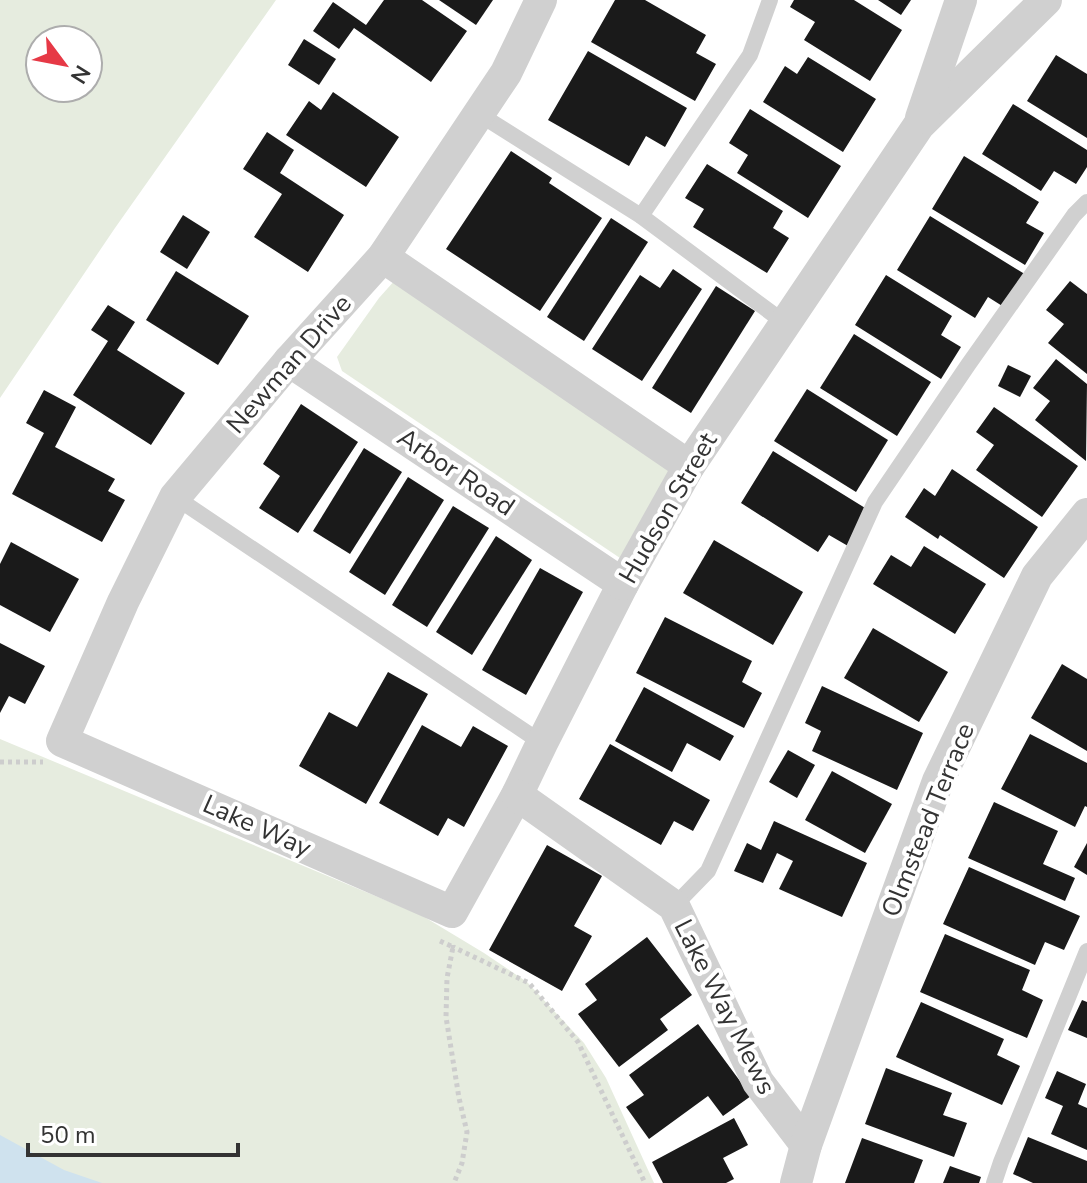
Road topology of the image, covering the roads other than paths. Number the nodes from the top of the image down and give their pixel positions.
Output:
1 (541, 0) edge
2 (770, 0) edge
3 (961, 0) edge
4 (1046, 0) edge
5 (479, 114) junction
6 (919, 125) junction
7 (1087, 202) edge
8 (641, 216) junction
9 (383, 257) junction
10 (785, 323) junction
11 (289, 361) junction
12 (689, 466) junction
13 (175, 497) junction
14 (1087, 514) edge
15 (623, 584) junction
16 (542, 743) junction
17 (56, 752) joint
18 (517, 795) junction
19 (674, 906) junction
20 (446, 926) joint
21 (1087, 951) edge
22 (806, 1145) junction
23 (796, 1183) edge
24 (994, 1183) edge

1 - 5 street, Newman Drive
2 - 8 lane
3 - 6 street, Hudson Street
4 - 6 street, Hudson Street
5 - 8 lane
5 - 9 street, Newman Drive
6 - 10 street, Hudson Street
7 - 19 lane
8 - 10 lane
9 - 11 street, Newman Drive
9 - 12 street
10 - 12 street, Hudson Street
11 - 13 street, Newman Drive
11 - 15 street, Arbor Road
12 - 15 street, Hudson Street
13 - 16 lane
13 - 17 street, Newman Drive
14 - 22 street, Olmstead Terrace
15 - 16 street, Hudson Street
16 - 18 street, Hudson Street
17 - 20 street, Lake Way
18 - 19 street, Lake Way Mews
18 - 20 street, Hudson Street
19 - 22 street, Lake Way Mews
21 - 24 lane
22 - 23 street

